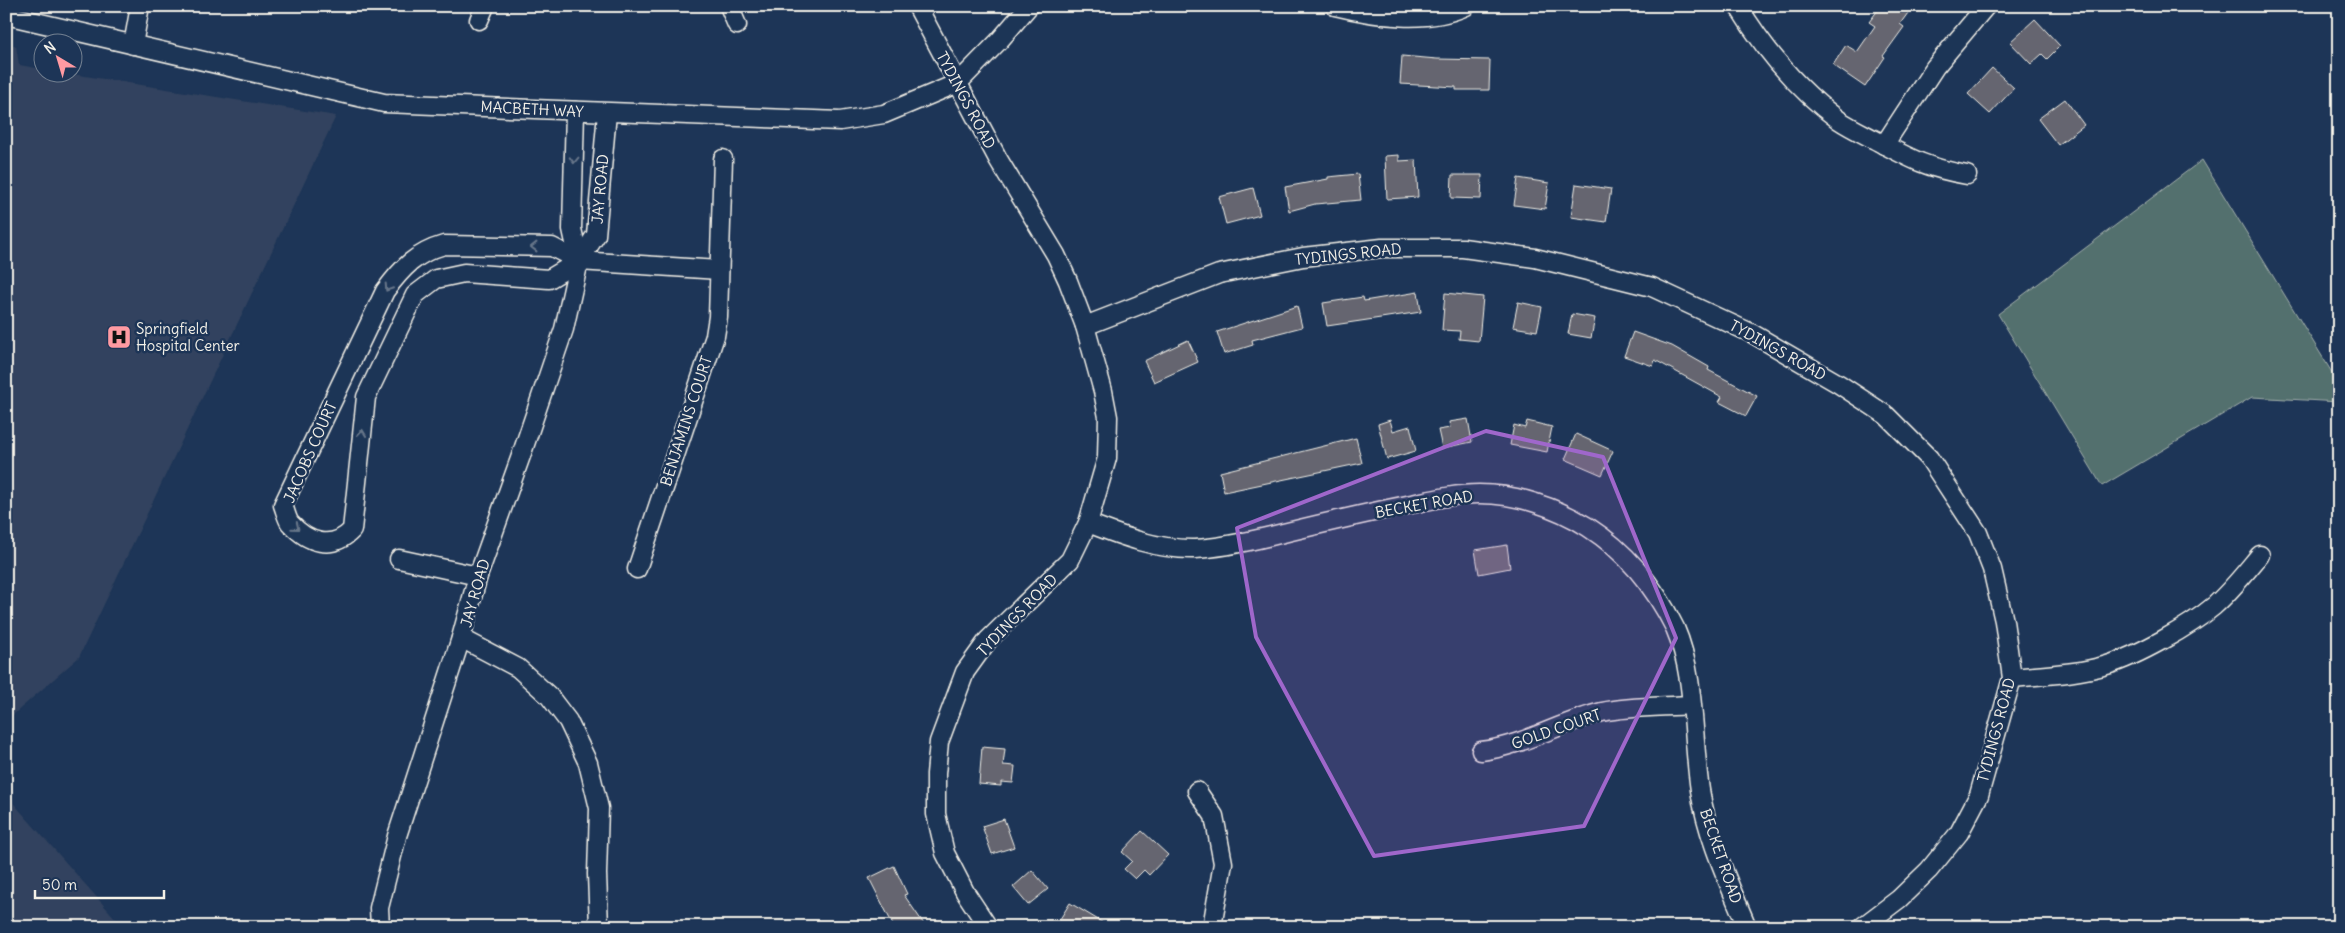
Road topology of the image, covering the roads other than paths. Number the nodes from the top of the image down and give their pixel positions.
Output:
1 (140, 6) edge
2 (729, 6) edge
3 (917, 6) edge
4 (1029, 6) edge
5 (1335, 6) edge
6 (1466, 6) edge
7 (1738, 6) edge
8 (1986, 6) edge
9 (6, 14) edge
10 (737, 25) dead end
11 (133, 45) junction
12 (958, 83) junction
13 (575, 111) junction
14 (607, 112) junction
15 (1884, 144) junction
16 (723, 159) dead end
17 (1967, 175) dead end
18 (579, 261) junction
19 (719, 270) junction
20 (1085, 326) junction
21 (1088, 523) junction
22 (2260, 555) dead end
23 (399, 559) dead end
24 (637, 569) dead end
25 (478, 576) junction
26 (462, 638) junction
27 (2012, 678) junction
28 (1691, 705) junction
29 (1481, 751) dead end
30 (1197, 791) dead end
31 (380, 927) edge
32 (599, 927) edge
33 (988, 927) edge
34 (1212, 927) edge
35 (1747, 927) edge
36 (1862, 927) edge

1 - 11 street
2 - 10 street
3 - 12 street, TYDINGS ROAD
4 - 12 street, MACBETH WAY
5 - 6 street
7 - 15 street
8 - 15 street
9 - 11 street, MACBETH WAY
11 - 13 street, MACBETH WAY
12 - 14 street, MACBETH WAY
12 - 20 street, TYDINGS ROAD
13 - 14 street, MACBETH WAY
13 -> 18 street, JAY ROAD
14 - 18 street, JAY ROAD
15 - 17 street
16 - 19 street, BENJAMINS COURT
18 -> 18 street, JACOBS COURT
18 - 19 street
18 - 25 street, JAY ROAD
19 - 24 street, BENJAMINS COURT
20 - 21 street, TYDINGS ROAD
20 - 27 street, TYDINGS ROAD
21 - 28 street, BECKET ROAD
21 - 33 street, TYDINGS ROAD
22 - 27 street
23 - 25 street
25 - 26 street, JAY ROAD
26 - 31 street, JAY ROAD
26 - 32 street
27 - 36 street, TYDINGS ROAD
28 - 29 street, GOLD COURT
28 - 35 street, BECKET ROAD
30 - 34 street

